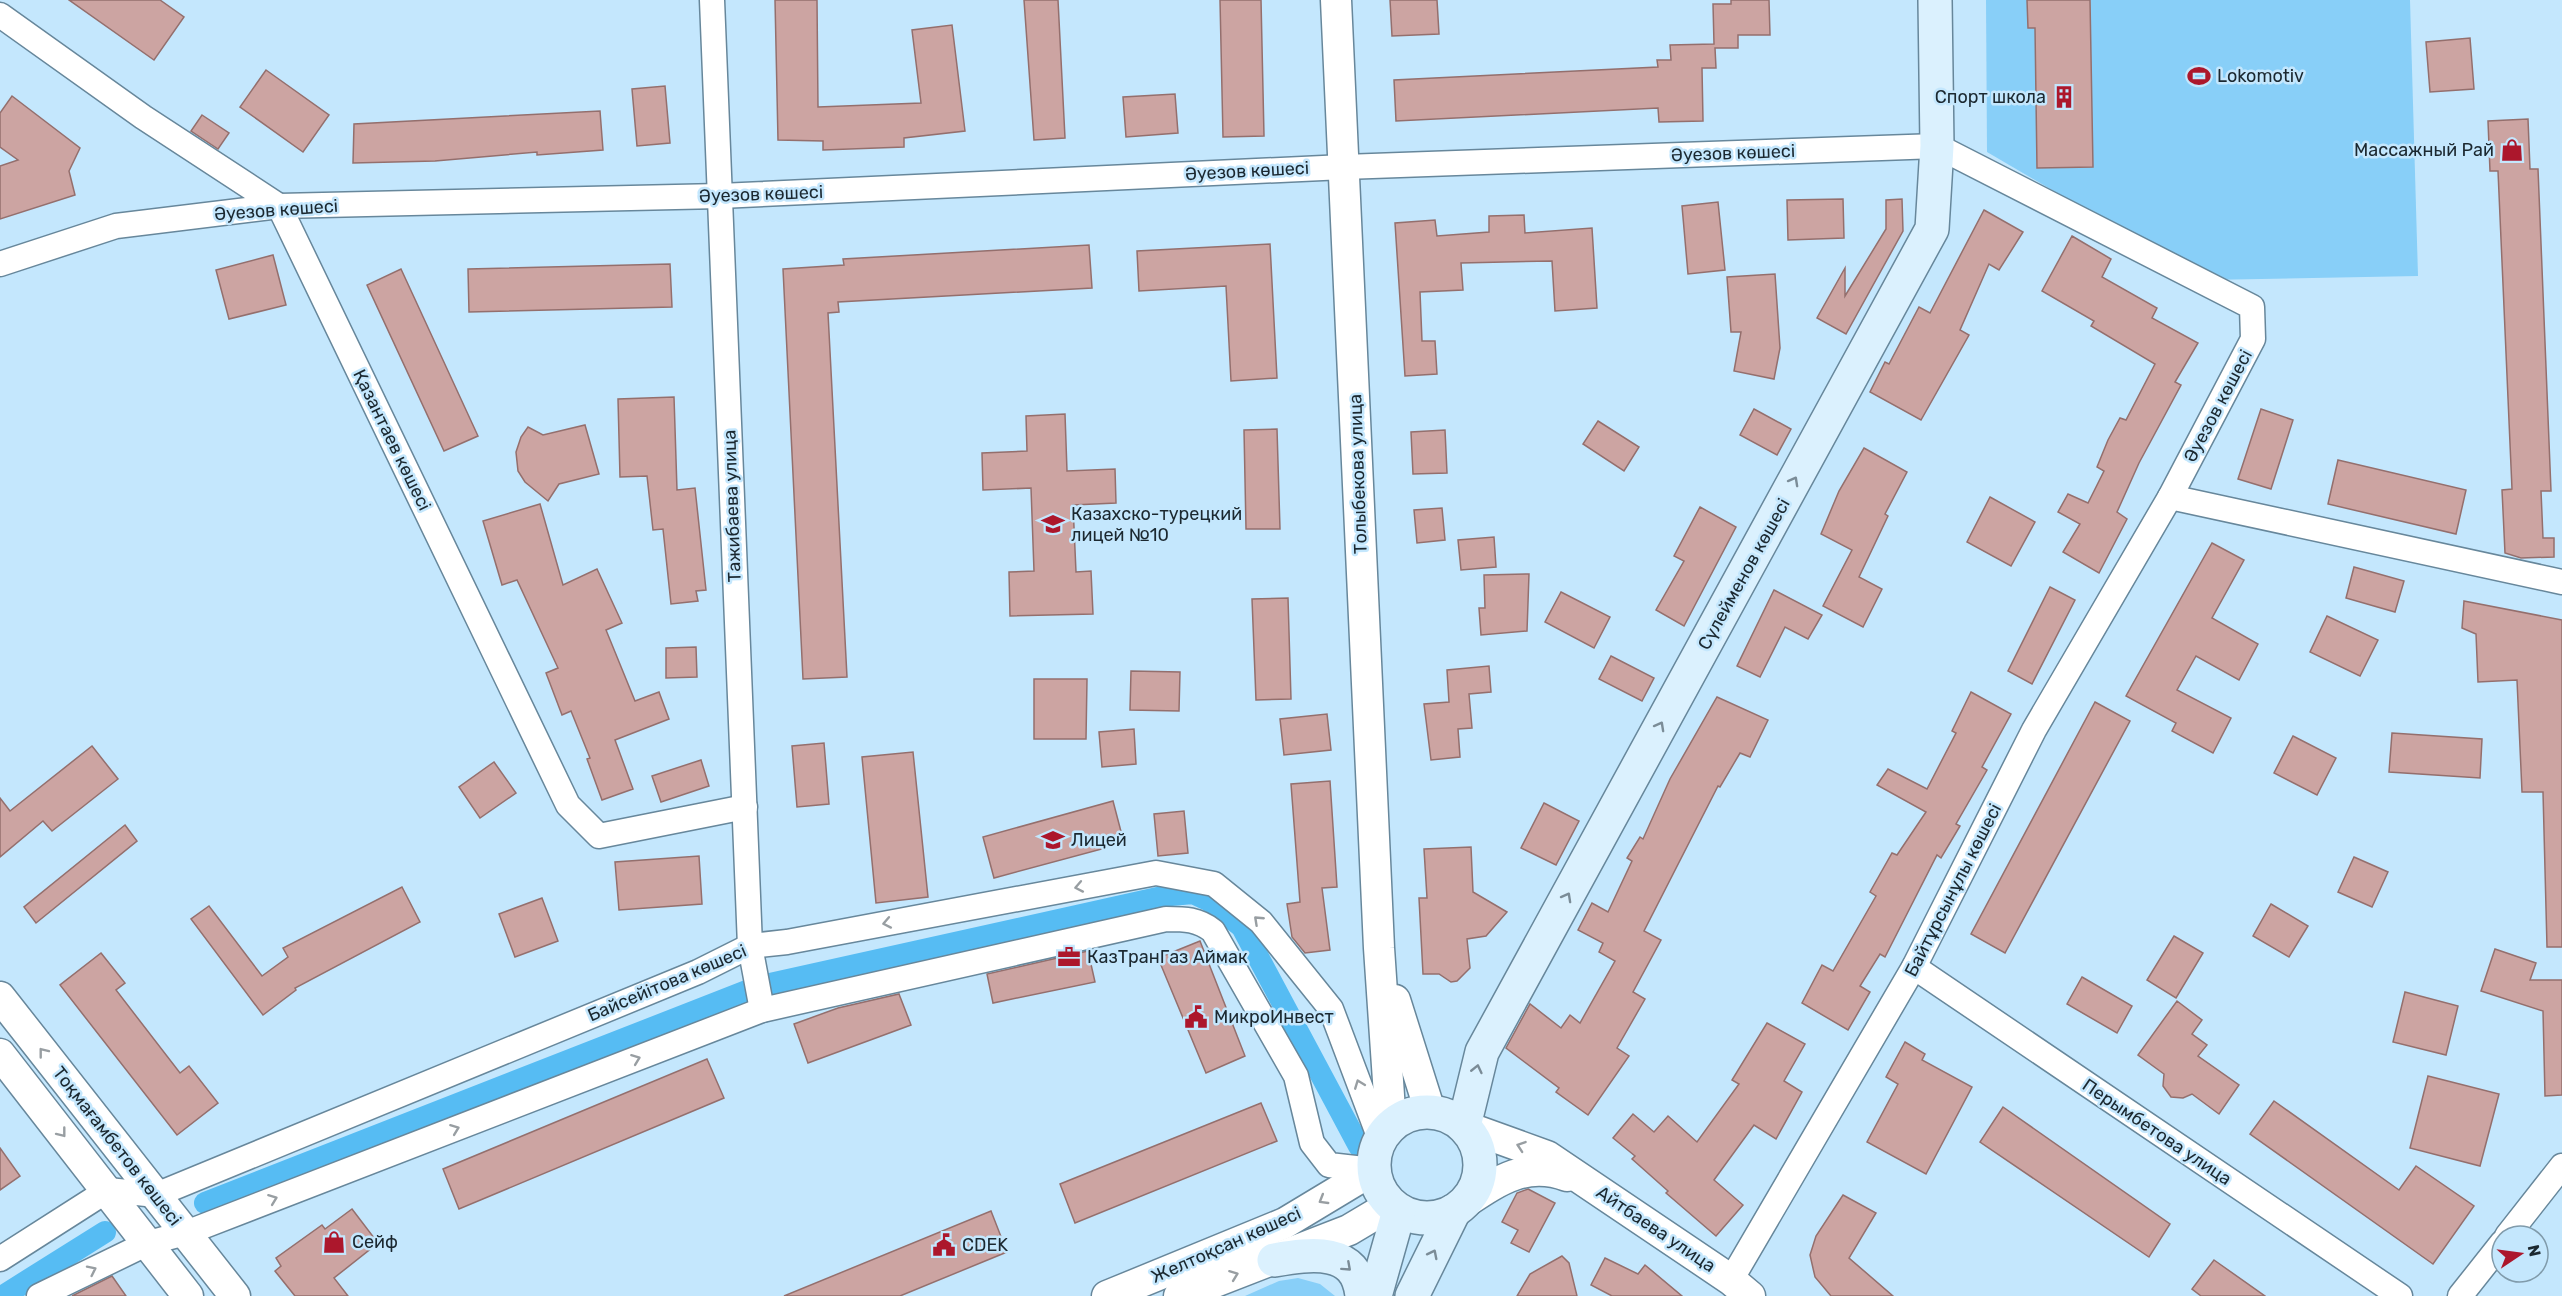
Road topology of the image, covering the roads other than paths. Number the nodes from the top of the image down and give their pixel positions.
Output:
1 (712, 0) edge
2 (1336, 0) edge
3 (1935, 0) edge
4 (0, 15) edge
5 (1937, 146) junction
6 (1344, 167) junction
7 (720, 196) junction
8 (279, 206) junction
9 (0, 264) edge
10 (2170, 497) junction
11 (2562, 582) edge
12 (745, 807) junction
13 (750, 946) junction
14 (1379, 948) junction
15 (1914, 967) junction
16 (0, 996) edge
17 (762, 1010) junction
18 (0, 1054) edge
19 (1430, 1111) junction
20 (1464, 1126) junction
21 (1386, 1132) junction
22 (2562, 1166) edge
23 (1373, 1170) junction
24 (1590, 1184) junction
25 (108, 1190) junction
26 (156, 1195) junction
27 (1460, 1207) junction
28 (1395, 1208) junction
29 (2516, 1224) edge
30 (186, 1233) junction
31 (148, 1243) junction
32 (2490, 1258) edge
33 (0, 1259) edge
34 (1274, 1260) junction
35 (1740, 1288) edge
36 (39, 1296) edge
37 (188, 1296) edge
38 (235, 1296) edge
39 (1107, 1296) edge
40 (1179, 1296) edge
41 (1362, 1296) edge
42 (1375, 1296) edge
43 (1412, 1296) edge
44 (2400, 1296) edge
45 (2460, 1296) edge

1 - 7 street, Тажибаева улица
2 - 6 street, Толыбекова улица
3 - 5 main road, Сүлейменов көшесі
4 - 8 street
5 - 6 street, Әуезов көшесі
5 - 10 street, Әуезов көшесі
20 -> 5 main road, Сүлейменов көшесі
6 - 7 street, Әуезов көшесі
6 - 14 street, Толыбекова улица
7 - 8 street, Әуезов көшесі
7 - 12 street, Тажибаева улица
8 - 9 street, Әуезов көшесі
8 - 12 street, Қазантаев көшесі
10 - 11 street
10 - 15 street, Байтұрсынұлы көшесі
12 - 13 street, Тажибаева улица
13 - 17 street, Тажибаева улица
21 -> 13 street, Байсейітова көшесі
13 - 26 street, Байсейітова көшесі
14 - 19 street
14 - 21 street
15 - 35 street, Байтұрсынұлы көшесі
15 - 44 street, Перымбетова улица
26 -> 16 street, Тоқмағамбетов көшесі
17 - 23 street
30 -> 17 street
18 -> 25 street, Тоқмағамбетов көшесі
19 - 20 main road
19 - 21 main road
24 -> 20 street
20 - 27 main road
21 - 23 main road
22 - 29 street
23 - 28 main road
23 -> 39 street, Желтоқсан көшесі
24 - 27 street
24 - 35 street, Айтбаева улица
25 - 26 street, Байсейітова көшесі
25 - 31 street, Тоқмағамбетов көшесі
25 - 33 street
26 - 30 street, Тоқмағамбетов көшесі
27 - 28 main road
43 -> 27 main road
28 - 34 street, Желтоқсан көшесі
28 - 42 main road
30 - 31 street
30 - 38 street, Тоқмағамбетов көшесі
36 -> 31 street
31 - 37 street, Тоқмағамбетов көшесі
32 - 45 street
40 -> 34 street, Желтоқсан көшесі
34 -> 41 main road

